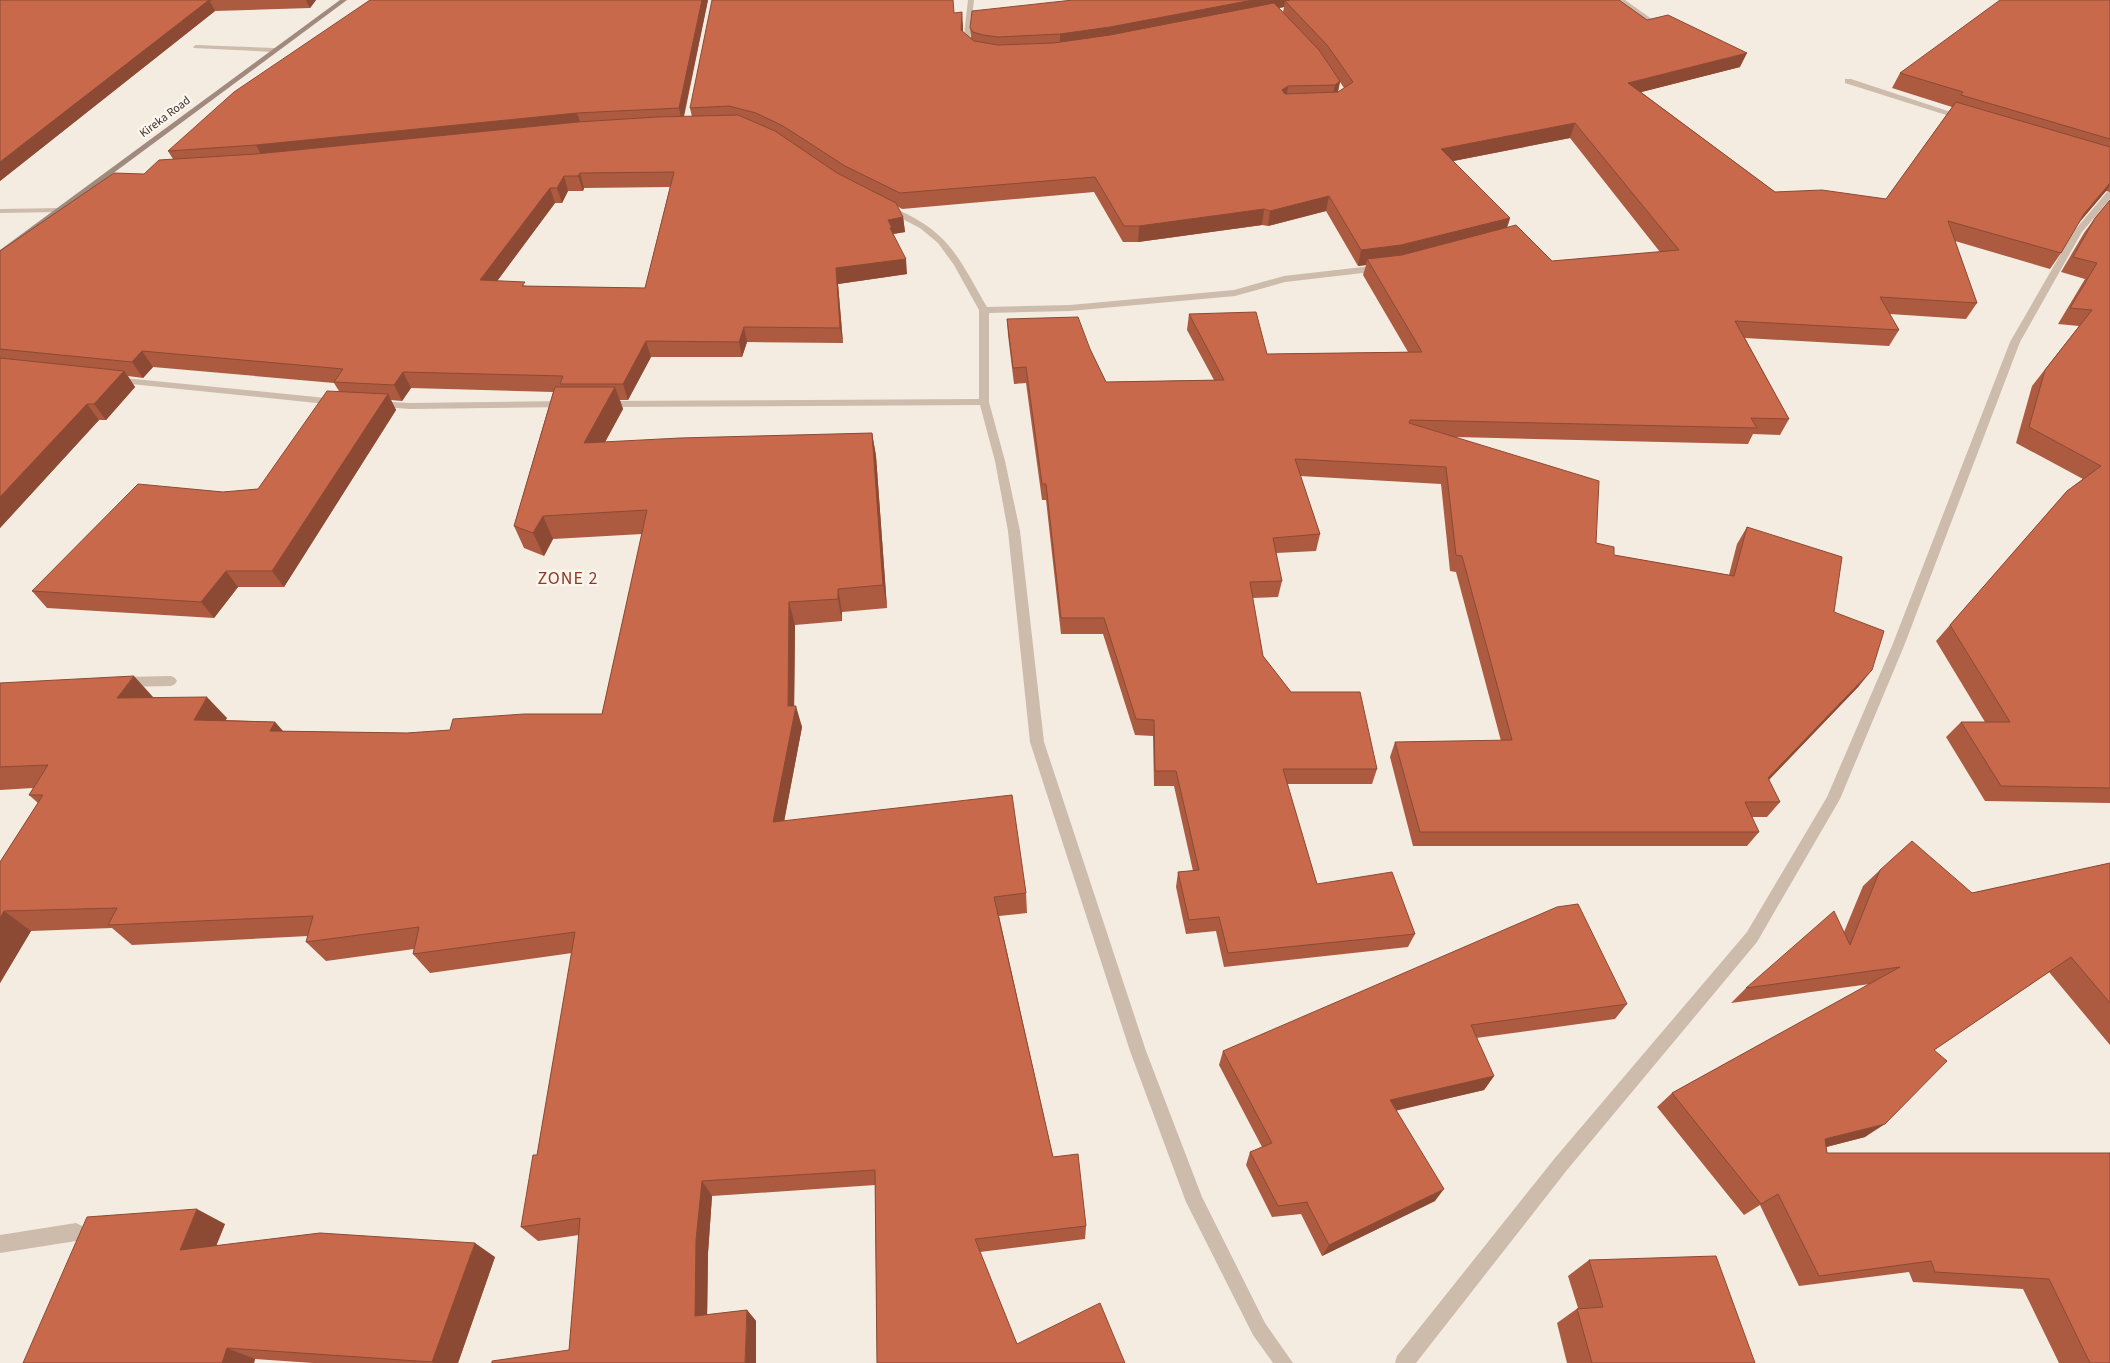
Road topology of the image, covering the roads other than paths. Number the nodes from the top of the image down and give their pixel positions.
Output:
1 (344, 0) edge
2 (971, 0) edge
3 (1621, 0) edge
4 (1660, 27) edge
5 (196, 47) dead end
6 (274, 50) junction
7 (978, 52) edge
8 (1848, 81) dead end
9 (1970, 119) edge
10 (105, 175) junction
11 (123, 175) edge
12 (2110, 194) edge
13 (884, 206) edge
14 (58, 210) junction
15 (0, 211) edge
16 (0, 254) edge
17 (1388, 267) edge
18 (984, 310) junction
19 (98, 378) edge
20 (984, 402) junction
21 (576, 404) edge
22 (596, 404) edge
23 (171, 681) dead end
24 (106, 683) edge
25 (76, 1232) dead end
26 (0, 1244) edge
27 (1284, 1363) edge
28 (1404, 1363) edge

1 - 6 main road, Kireka Road
2 - 7 street
3 - 4 street
5 - 6 street
6 - 10 main road, Kireka Road
8 - 9 street
10 - 11 street
10 - 14 main road, Kireka Road
12 - 28 street
13 - 18 street
14 - 15 street
14 - 16 main road, Kireka Road
17 - 18 street
18 - 20 street
19 - 21 street
20 - 22 street
20 - 27 street
23 - 24 street
25 - 26 street

